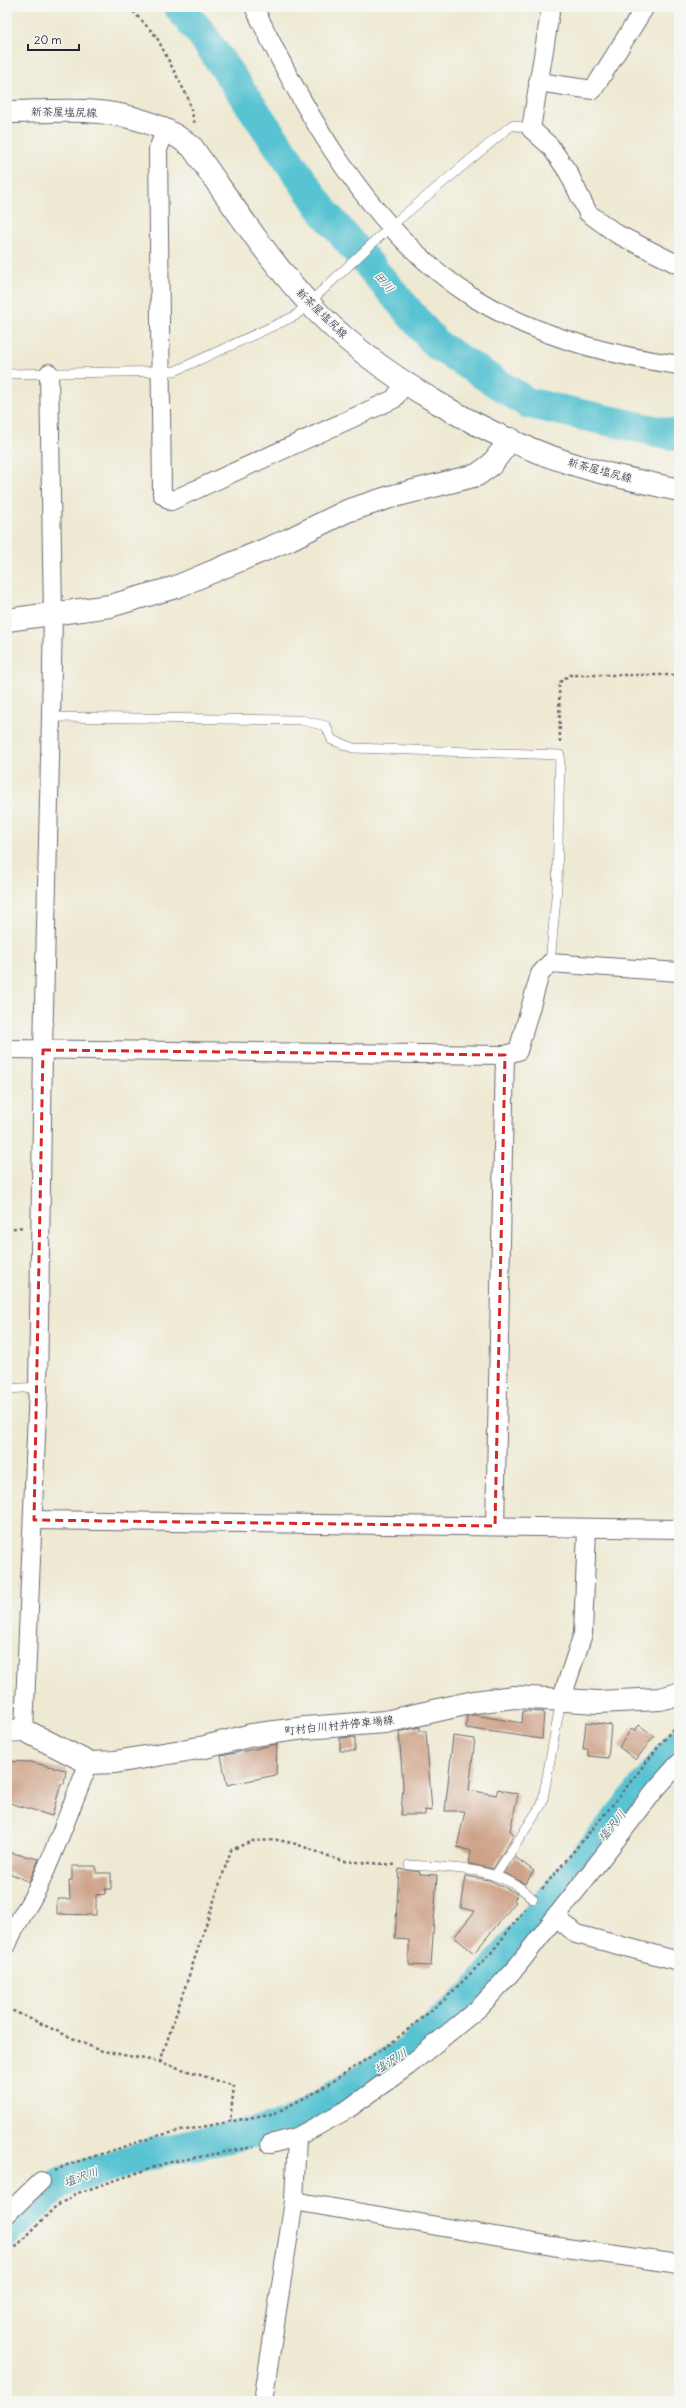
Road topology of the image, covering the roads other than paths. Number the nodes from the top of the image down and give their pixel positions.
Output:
1 (254, 7) edge
2 (551, 7) edge
3 (645, 7) edge
4 (538, 82) junction
5 (7, 112) edge
6 (531, 129) junction
7 (166, 130) junction
8 (390, 228) junction
9 (679, 265) edge
10 (313, 298) junction
11 (679, 365) edge
12 (49, 373) junction
13 (161, 373) junction
14 (7, 374) edge
15 (404, 384) junction
16 (511, 439) junction
17 (679, 490) edge
18 (53, 615) junction
19 (7, 620) edge
20 (51, 717) junction
21 (550, 963) junction
22 (679, 972) edge
23 (7, 1049) edge
24 (43, 1050) junction
25 (505, 1054) junction
26 (38, 1387) junction
27 (7, 1389) edge
28 (34, 1520) junction
29 (494, 1526) junction
30 (587, 1529) junction
31 (679, 1529) edge
32 (679, 1694) edge
33 (561, 1700) junction
34 (15, 1731) edge
35 (89, 1763) junction
36 (679, 1763) edge
37 (409, 1866) road end
38 (495, 1876) junction
39 (533, 1899) road end
40 (555, 1916) junction
41 (7, 1945) edge
42 (679, 1961) edge
43 (297, 2136) junction
44 (270, 2144) road end
45 (41, 2181) road end
46 (294, 2201) junction
47 (7, 2214) edge
48 (679, 2264) edge
49 (263, 2401) edge

1 - 8 street
2 - 4 street
3 - 4 street
4 - 6 street
5 - 7 main road, 新茶屋塩尻線
6 - 8 lane
6 - 9 street
7 - 10 main road, 新茶屋塩尻線
7 - 13 street
8 - 10 lane
8 - 11 street
10 - 13 lane
10 - 15 main road, 新茶屋塩尻線
12 - 13 lane
12 - 14 lane
12 - 18 street
13 - 15 street
15 - 16 main road, 新茶屋塩尻線
16 - 17 main road, 新茶屋塩尻線
16 - 18 main road
18 - 19 main road
18 - 20 street
20 - 21 lane
20 - 24 street
21 - 22 street
21 - 25 street
23 - 24 street
24 - 25 street
24 - 26 street
25 - 29 street
26 - 27 lane
26 - 28 street
28 - 29 street
28 - 34 street
29 - 30 street
30 - 31 street
30 - 33 street
32 - 33 main road, 町村白川村井停車場線
33 - 35 main road, 町村白川村井停車場線
33 - 38 lane
34 - 35 main road, 町村白川村井停車場線
35 - 41 street
36 - 40 street
37 - 38 lane
38 - 39 lane
40 - 42 street
40 - 43 street
43 - 44 street
43 - 46 street
45 - 47 street
46 - 48 street
46 - 49 street

